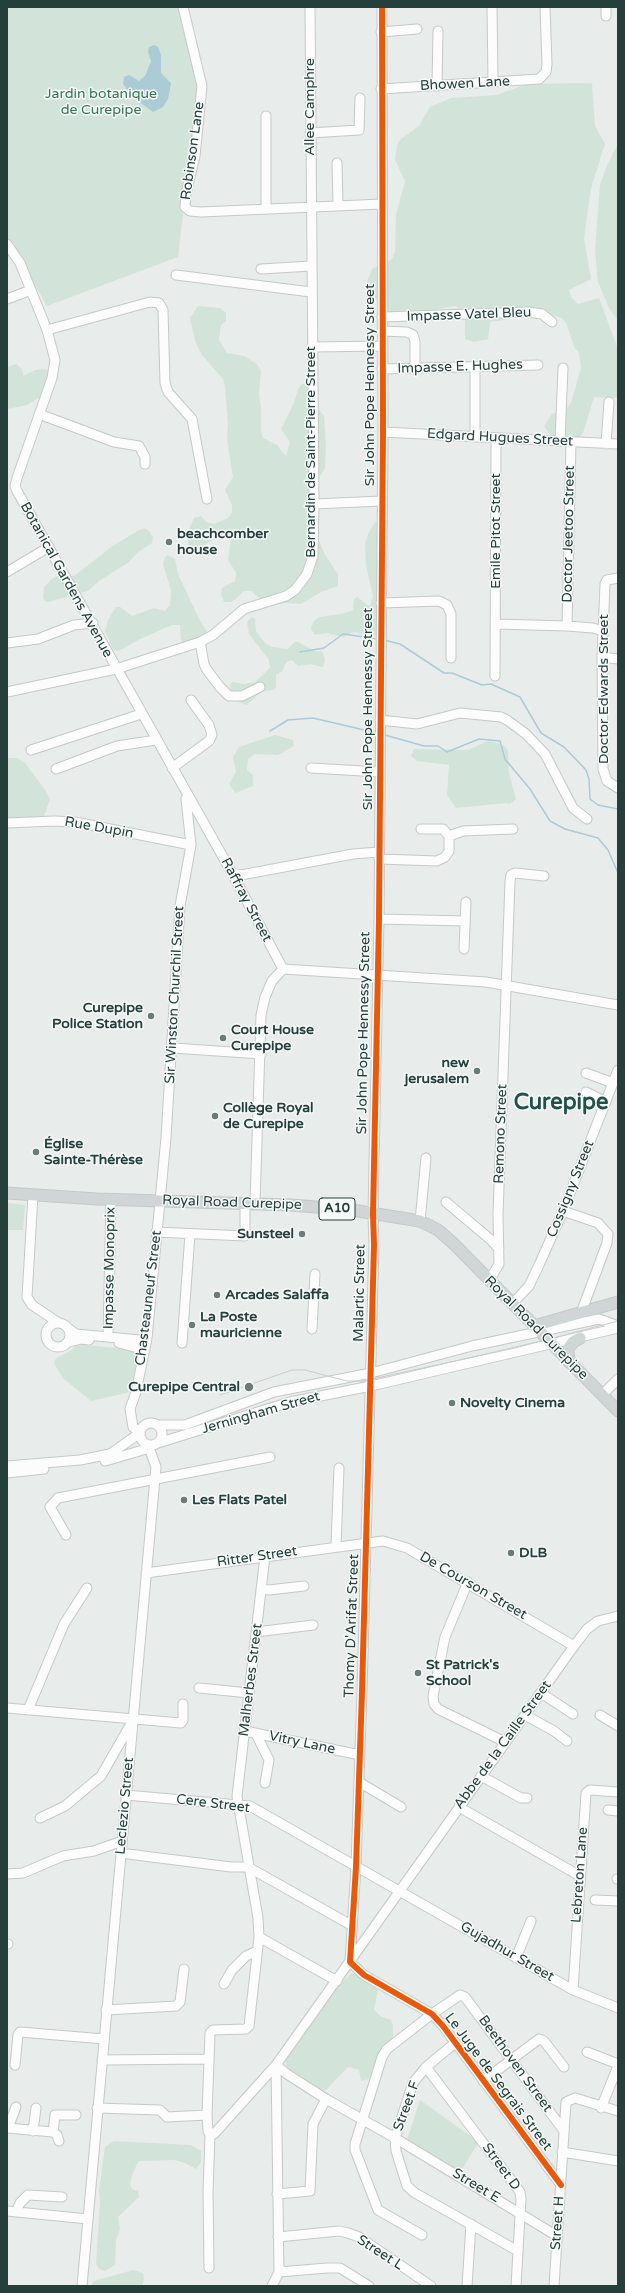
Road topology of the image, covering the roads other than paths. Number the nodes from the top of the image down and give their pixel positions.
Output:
1 (183, 7) edge
2 (310, 7) edge
3 (382, 7) edge
4 (492, 7) edge
5 (545, 7) edge
6 (417, 29) dead end
7 (438, 31) dead end
8 (381, 32) junction
9 (493, 81) junction
10 (437, 86) junction
11 (381, 89) junction
12 (360, 98) dead end
13 (266, 116) dead end
14 (310, 134) junction
15 (338, 162) dead end
16 (382, 204) junction
17 (338, 205) junction
18 (311, 206) junction
19 (266, 208) junction
20 (7, 244) edge
21 (311, 266) junction
22 (261, 269) dead end
23 (176, 275) dead end
24 (31, 290) junction
25 (311, 292) junction
26 (7, 299) edge
27 (382, 317) junction
28 (552, 322) dead end
29 (47, 330) junction
30 (382, 331) junction
31 (383, 346) junction
32 (312, 347) junction
33 (538, 365) dead end
34 (475, 367) junction
35 (563, 368) dead end
36 (382, 369) junction
37 (415, 369) junction
38 (609, 402) dead end
39 (39, 414) junction
40 (383, 432) junction
41 (475, 437) junction
42 (496, 438) junction
43 (560, 441) junction
44 (570, 442) junction
45 (606, 444) junction
46 (618, 444) edge
47 (145, 464) dead end
48 (7, 484) edge
49 (17, 491) junction
50 (207, 499) dead end
51 (382, 501) junction
52 (314, 504) junction
53 (49, 547) junction
54 (7, 572) edge
55 (618, 578) edge
56 (381, 603) junction
57 (93, 623) junction
58 (496, 624) junction
59 (567, 626) junction
60 (603, 631) junction
61 (200, 642) junction
62 (7, 643) edge
63 (602, 657) junction
64 (451, 658) dead end
65 (618, 659) edge
66 (116, 669) junction
67 (495, 676) dead end
68 (260, 687) dead end
69 (7, 692) edge
70 (191, 700) dead end
71 (141, 714) junction
72 (380, 720) junction
73 (156, 740) junction
74 (31, 750) dead end
75 (172, 768) junction
76 (311, 768) dead end
77 (56, 769) dead end
78 (380, 772) junction
79 (618, 788) edge
80 (185, 791) junction
81 (586, 819) dead end
82 (7, 823) edge
83 (420, 829) dead end
84 (513, 829) dead end
85 (208, 831) junction
86 (190, 832) junction
87 (449, 836) junction
88 (191, 845) junction
89 (379, 855) junction
90 (232, 873) junction
91 (544, 876) dead end
92 (466, 902) dead end
93 (379, 919) junction
94 (465, 921) junction
95 (464, 949) dead end
96 (283, 969) junction
97 (377, 976) junction
98 (506, 985) junction
99 (618, 1005) edge
100 (173, 1048) junction
101 (261, 1054) junction
102 (618, 1070) edge
103 (586, 1074) dead end
104 (613, 1083) junction
105 (586, 1092) dead end
106 (606, 1102) junction
107 (426, 1158) dead end
108 (7, 1193) edge
109 (33, 1195) junction
110 (111, 1200) junction
111 (160, 1200) junction
112 (250, 1202) junction
113 (446, 1202) dead end
114 (563, 1211) junction
115 (373, 1214) junction
116 (420, 1221) junction
117 (156, 1232) junction
118 (190, 1234) junction
119 (499, 1249) junction
120 (315, 1274) dead end
121 (489, 1281) junction
122 (618, 1302) edge
123 (514, 1303) junction
124 (44, 1313) junction
125 (581, 1313) junction
126 (59, 1323) junction
127 (618, 1327) edge
128 (48, 1328) junction
129 (69, 1329) junction
130 (312, 1329) dead end
131 (537, 1330) junction
132 (108, 1336) junction
133 (146, 1338) junction
134 (580, 1338) junction
135 (68, 1342) junction
136 (182, 1343) dead end
137 (552, 1345) junction
138 (145, 1350) junction
139 (569, 1362) junction
140 (371, 1373) junction
141 (618, 1379) edge
142 (371, 1386) junction
143 (602, 1395) junction
144 (618, 1411) edge
145 (132, 1418) junction
146 (146, 1424) junction
147 (158, 1425) junction
148 (140, 1434) junction
149 (158, 1443) junction
150 (148, 1445) junction
151 (270, 1457) dead end
152 (7, 1466) edge
153 (339, 1468) dead end
154 (7, 1473) edge
155 (155, 1479) junction
156 (66, 1535) dead end
157 (367, 1542) junction
158 (336, 1546) junction
159 (265, 1556) junction
160 (146, 1573) junction
161 (468, 1582) junction
162 (304, 1586) dead end
163 (87, 1588) dead end
164 (261, 1589) junction
165 (618, 1616) edge
166 (313, 1625) dead end
167 (256, 1632) junction
168 (574, 1646) junction
169 (199, 1688) dead end
170 (249, 1693) junction
171 (541, 1693) junction
172 (183, 1704) dead end
173 (7, 1708) edge
174 (28, 1710) junction
175 (573, 1714) dead end
176 (525, 1715) junction
177 (600, 1715) dead end
178 (133, 1719) junction
179 (618, 1726) edge
180 (245, 1731) junction
181 (256, 1734) junction
182 (567, 1741) dead end
183 (505, 1742) junction
184 (360, 1755) junction
185 (481, 1776) junction
186 (359, 1782) junction
187 (265, 1783) dead end
188 (618, 1792) edge
189 (126, 1795) junction
190 (527, 1798) dead end
191 (239, 1804) junction
192 (400, 1807) dead end
193 (459, 1807) junction
194 (608, 1810) dead end
195 (618, 1811) edge
196 (40, 1818) dead end
197 (122, 1841) junction
198 (128, 1854) dead end
199 (248, 1867) junction
200 (356, 1867) junction
201 (7, 1874) edge
202 (580, 1876) junction
203 (400, 1890) junction
204 (595, 1900) dead end
205 (618, 1901) edge
206 (531, 1921) dead end
207 (351, 1925) junction
208 (259, 1937) junction
209 (257, 1951) junction
210 (516, 1958) junction
211 (350, 1962) junction
212 (184, 1970) dead end
213 (337, 1981) junction
214 (224, 1984) dead end
215 (573, 1990) junction
216 (618, 2008) edge
217 (106, 2010) junction
218 (432, 2014) junction
219 (104, 2039) junction
220 (455, 2043) junction
221 (587, 2052) dead end
222 (209, 2059) junction
223 (512, 2059) junction
224 (102, 2060) junction
225 (276, 2064) junction
226 (16, 2065) dead end
227 (618, 2065) edge
228 (426, 2067) junction
229 (564, 2067) dead end
230 (483, 2081) junction
231 (326, 2098) junction
232 (16, 2107) dead end
233 (36, 2108) dead end
234 (97, 2108) junction
235 (601, 2108) junction
236 (618, 2111) edge
237 (76, 2115) dead end
238 (207, 2115) junction
239 (361, 2120) junction
240 (8, 2128) edge
241 (564, 2130) junction
242 (33, 2131) junction
243 (53, 2132) junction
244 (210, 2134) junction
245 (395, 2138) junction
246 (59, 2141) dead end
247 (562, 2152) junction
248 (618, 2161) edge
249 (561, 2185) junction
250 (277, 2194) junction
251 (62, 2197) dead end
252 (11, 2211) edge
253 (521, 2213) junction
254 (88, 2219) junction
255 (471, 2224) junction
256 (422, 2235) dead end
257 (557, 2236) junction
258 (278, 2238) junction
259 (518, 2251) junction
260 (209, 2268) dead end
261 (279, 2272) junction
262 (82, 2286) edge
263 (272, 2286) edge
264 (369, 2286) edge
265 (431, 2286) edge
266 (468, 2286) edge
267 (516, 2286) edge
268 (554, 2286) edge

1 - 19 street, Robinson Lane
2 - 14 street, Allee Camphre
3 - 8 street, Sir John Pope Hennessy Street
4 - 9 street
5 - 9 street, Bhowen Lane
6 - 8 street
7 - 10 street
8 - 11 street, Sir John Pope Hennessy Street
9 - 10 street, Bhowen Lane
10 - 11 street, Bhowen Lane
11 - 16 street, Sir John Pope Hennessy Street
12 - 14 street
13 - 19 street
14 - 18 street, Allee Camphre
15 - 17 street
16 - 17 street
16 - 27 street, Sir John Pope Hennessy Street
17 - 18 street
18 - 19 street
18 - 21 street, Bernardin de Saint-Pierre Street
20 - 24 street, Botanical Gardens Avenue
21 - 22 street
21 - 25 street, Bernardin de Saint-Pierre Street
23 - 25 street
24 - 26 street
24 - 29 street, Botanical Gardens Avenue
25 - 32 street, Bernardin de Saint-Pierre Street
27 - 28 street, Impasse Vatel Bleu
27 - 30 street, Sir John Pope Hennessy Street
29 - 39 street, Botanical Gardens Avenue
29 - 50 street
30 - 31 street, Sir John Pope Hennessy Street
30 - 37 street
31 - 32 street
31 - 36 street, Sir John Pope Hennessy Street
32 - 52 street, Bernardin de Saint-Pierre Street
33 - 34 street, Impasse E. Hughes
34 - 37 street, Impasse E. Hughes
34 - 41 street
35 - 43 street
36 - 37 street, Impasse E. Hughes
36 - 40 street, Sir John Pope Hennessy Street
38 - 45 street
39 - 47 street
39 - 49 street, Botanical Gardens Avenue
40 - 41 street, Edgard Hugues Street
40 - 51 street, Sir John Pope Hennessy Street
41 - 42 street, Edgard Hugues Street
42 - 43 street, Edgard Hugues Street
42 - 58 street, Emile Pitot Street
43 - 44 street, Edgard Hugues Street
44 - 45 street, Edgard Hugues Street
44 - 59 street, Doctor Jeetoo Street
45 - 46 street, Edgard Hugues Street
48 - 49 street
49 - 53 street, Botanical Gardens Avenue
51 - 52 street
51 - 56 street, Sir John Pope Hennessy Street
52 - 61 street, Bernardin de Saint-Pierre Street
53 - 54 street
53 - 57 street, Botanical Gardens Avenue
55 - 60 street, Doctor Edwards Street
56 - 64 street
56 - 72 street, Sir John Pope Hennessy Street
57 - 62 street
57 - 66 street, Botanical Gardens Avenue
58 - 59 street
58 - 67 street, Emile Pitot Street
59 - 60 street
60 - 63 street, Doctor Edwards Street
61 - 66 street, Bernardin de Saint-Pierre Street
61 - 68 street
63 - 65 street
63 - 79 street, Doctor Edwards Street
66 - 69 street, Bernardin de Saint-Pierre Street
66 - 71 street, Botanical Gardens Avenue
70 - 75 street
71 - 73 street, Botanical Gardens Avenue
71 - 74 street
72 - 78 street, Sir John Pope Hennessy Street
72 - 81 street
73 - 75 street, Raffray Street
73 - 77 street
75 - 80 street, Raffray Street
76 - 78 street
78 - 89 street, Sir John Pope Hennessy Street
80 - 85 street, Raffray Street
80 - 86 street, Sir Winston Churchil Street
82 - 88 street, Rue Dupin
83 - 87 street
84 - 87 street
85 - 86 street
85 - 90 street, Raffray Street
86 - 88 street, Sir Winston Churchil Street
87 - 89 street
88 - 100 street, Sir Winston Churchil Street
89 - 90 street
89 - 93 street, Sir John Pope Hennessy Street
90 - 96 street, Raffray Street
91 - 98 street, Remono Street
92 - 94 street
93 - 94 street
93 - 97 street, Sir John Pope Hennessy Street
94 - 95 street
96 - 97 street
96 - 101 street
97 - 98 street
97 - 115 street, Sir John Pope Hennessy Street
98 - 99 street
98 - 119 street, Remono Street
100 - 101 street
100 - 111 street, Sir Winston Churchil Street
101 - 112 street
102 - 104 street, Cossigny Street
103 - 104 street
104 - 106 street, Cossigny Street
105 - 106 street
106 - 114 street, Cossigny Street
107 - 116 street
108 - 109 main road, Royal Road Curepipe / A10
109 - 110 main road, Royal Road Curepipe / A10
109 - 124 street
110 - 111 main road, Royal Road Curepipe / A10
110 - 132 street, Impasse Monoprix
111 - 112 main road, Royal Road Curepipe / A10
111 - 117 street, Chasteauneuf Street
112 - 115 main road, Royal Road Curepipe / A10
112 - 118 street
113 - 119 street
114 - 123 street, Cossigny Street
114 - 125 street
115 - 116 main road, Royal Road Curepipe / A10
115 - 140 street, Malartic Street
116 - 121 main road, Royal Road Curepipe / A10
117 - 118 street
117 - 133 street, Chasteauneuf Street
118 - 136 street
119 - 121 street, Remono Street
120 - 130 street
121 - 123 main road, Royal Road Curepipe / A10
122 - 125 main road
123 - 131 main road, Royal Road Curepipe / A10
124 - 126 street
124 - 128 street
125 - 131 main road
126 - 128 street
126 - 129 street
127 - 131 street, Jerningham Street
127 - 134 street, Jerningham Street
128 - 135 street
129 - 132 street
129 - 135 street
131 - 137 main road, Royal Road Curepipe / A10
131 - 140 street, Jerningham Street
132 - 133 street
133 - 138 street, Chasteauneuf Street
134 - 137 street, Jerningham Street
134 - 139 main road
135 - 138 street
137 - 139 main road, Royal Road Curepipe / A10
137 - 142 street, Jerningham Street
138 - 145 street, Chasteauneuf Street
139 - 143 main road, Royal Road Curepipe / A10
140 - 142 street, Malartic Street
140 - 147 street, Jerningham Street
141 - 143 street
142 - 149 street, Jerningham Street
142 - 157 street, Thomy D'Arifat Street
143 - 144 main road, Royal Road Curepipe / A10
145 - 146 street
145 - 148 street
146 - 147 street
146 - 148 street
147 - 149 street
148 - 150 street
148 - 152 street
149 - 150 street
150 - 154 street
150 - 155 street, Leclezio Street
151 - 155 street
153 - 158 street
155 - 156 street
155 - 160 street, Leclezio Street
157 - 158 street, Ritter Street
157 - 161 street, De Courson Street
157 - 184 street, Thomy D'Arifat Street
158 - 159 street, Ritter Street
159 - 160 street, Ritter Street
159 - 164 street, Malherbes Street
160 - 178 street, Leclezio Street
161 - 168 street, De Courson Street
161 - 183 street
162 - 164 street
163 - 174 street
164 - 167 street, Malherbes Street
165 - 168 street, Abbe de la Caille Street
166 - 167 street
167 - 170 street, Malherbes Street
168 - 171 street, Abbe de la Caille Street
169 - 170 street
170 - 180 street, Malherbes Street
171 - 175 street
171 - 176 street, Abbe de la Caille Street
172 - 178 street
173 - 174 street
174 - 178 street
176 - 182 street
176 - 183 street, Abbe de la Caille Street
177 - 179 street
178 - 189 street, Leclezio Street
178 - 196 street
180 - 181 street, Vitry Lane
180 - 191 street, Malherbes Street
181 - 184 street, Vitry Lane
181 - 187 street
183 - 185 street, Abbe de la Caille Street
184 - 186 street, Thomy D'Arifat Street
185 - 190 street
185 - 193 street, Abbe de la Caille Street
186 - 192 street
186 - 200 street, Thomy D'Arifat Street
188 - 202 street, Lebreton Lane
189 - 191 street, Cere Street
189 - 197 street, Leclezio Street
191 - 199 street, Malherbes Street
191 - 200 street, Cere Street
193 - 202 street
193 - 203 street, Abbe de la Caille Street
194 - 195 street
197 - 201 street
197 - 217 street, Leclezio Street
198 - 199 street
199 - 207 street
199 - 208 street, Malherbes Street
200 - 203 street, Cere Street
200 - 207 street, Thomy D'Arifat Street
202 - 215 street, Lebreton Lane
203 - 210 street, Gujadhur Street
203 - 211 street, Abbe de la Caille Street
204 - 205 street
206 - 210 street
207 - 211 street, Thomy D'Arifat Street
208 - 209 street, Malherbes Street
208 - 213 street
209 - 214 street
209 - 222 street, Malherbes Street
210 - 215 street, Gujadhur Street
211 - 213 street, Abbe de la Caille Street
211 - 218 street, Le Juge de Segrais Street
212 - 217 street
213 - 225 street, Abbe de la Caille Street
215 - 216 street, Gujadhur Street
217 - 219 street, Leclezio Street
218 - 220 street, Le Juge de Segrais Street
218 - 223 street, Beethoven Street
218 - 239 street
219 - 224 street, Leclezio Street
219 - 226 street
220 - 228 street, Street F
220 - 230 street, Le Juge de Segrais Street
221 - 227 street
222 - 224 street
222 - 238 street
223 - 229 street
223 - 230 street
223 - 241 street, Beethoven Street
224 - 234 street, Leclezio Street
225 - 231 street, Street E
225 - 244 street, Abbe de la Caille Street
225 - 250 street
227 - 235 street
228 - 245 street, Street F
228 - 253 street, Street D
230 - 249 street, Le Juge de Segrais Street
231 - 239 street, Street E
231 - 250 street
232 - 240 street
233 - 242 street
234 - 238 street
234 - 254 street, Leclezio Street
235 - 236 street
235 - 241 street, Street H
237 - 243 street
238 - 244 street
239 - 245 street, Street E
239 - 256 street
240 - 242 street
241 - 247 street, Street H
242 - 243 street
243 - 246 street
244 - 260 street
245 - 253 street, Street E
245 - 255 street
247 - 248 street
247 - 249 street, Street H
249 - 257 street, Street H
250 - 258 street
251 - 252 street
252 - 254 street
253 - 257 street, Street E
253 - 259 street, Street D
254 - 262 street, Leclezio Street
255 - 259 street
255 - 266 street
257 - 268 street, Street H
258 - 261 street
258 - 265 street, Street L
259 - 267 street, Street D
261 - 263 street
261 - 264 street

